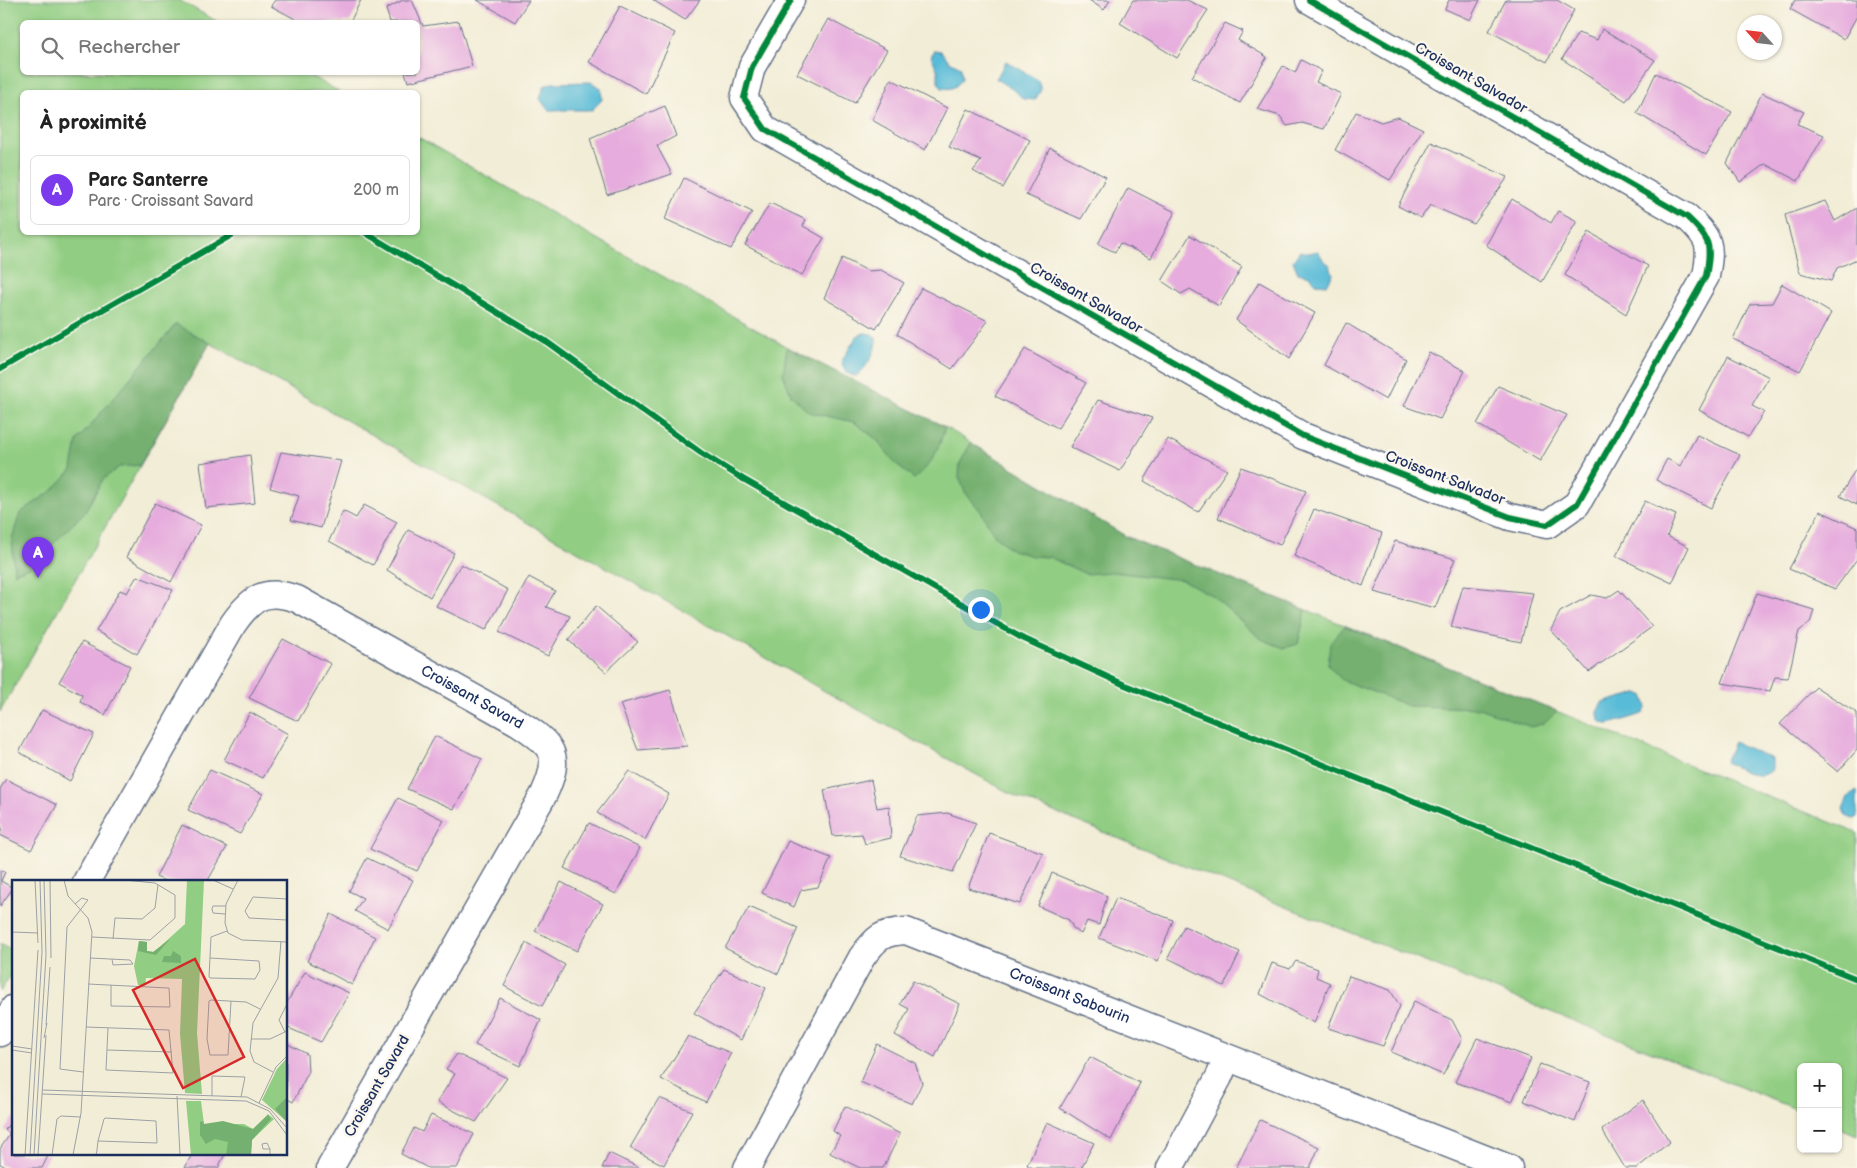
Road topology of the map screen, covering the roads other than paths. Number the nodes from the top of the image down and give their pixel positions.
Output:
1 (791, 0) edge
2 (1309, 0) edge
3 (87, 880) edge
4 (12, 1012) edge
5 (0, 1033) edge
6 (1227, 1058) junction
7 (330, 1168) edge
8 (747, 1168) edge
9 (1170, 1168) edge
10 (1509, 1168) edge

1 - 2 street, Croissant Salvador
3 - 7 street, Croissant Savard
4 - 5 street
6 - 8 street, Croissant Sabourin
6 - 9 street
6 - 10 street, Croissant Sabourin

